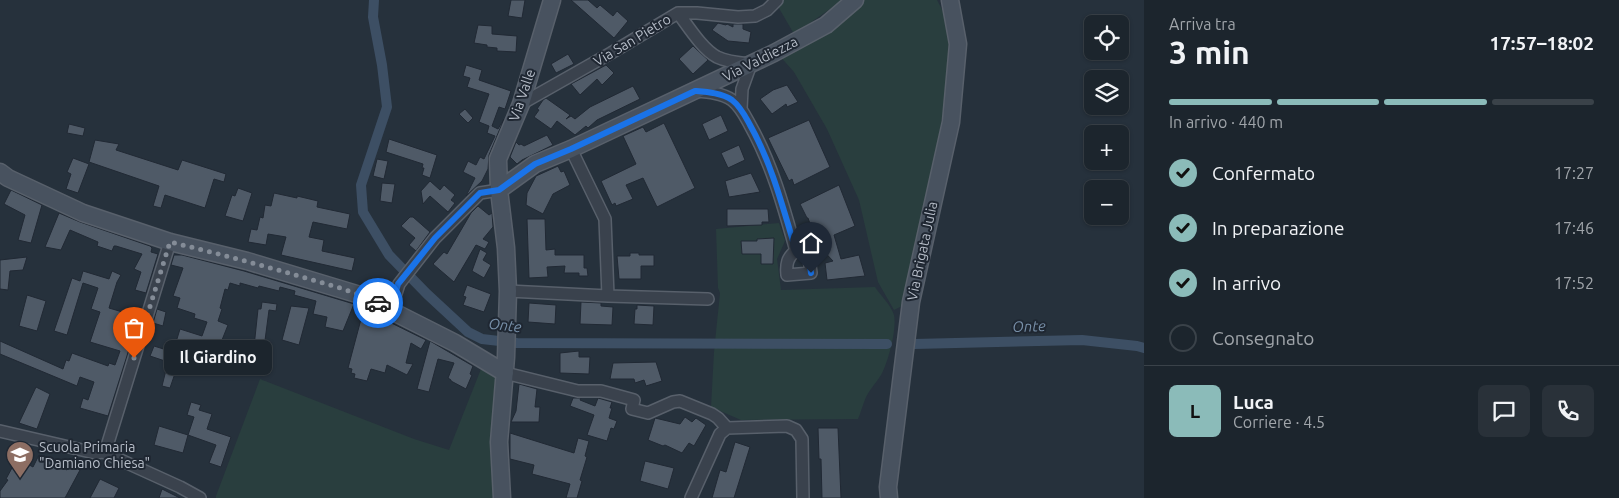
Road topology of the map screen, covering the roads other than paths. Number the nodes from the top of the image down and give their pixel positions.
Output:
1 (552, 0) edge
2 (777, 0) edge
3 (855, 0) edge
4 (950, 2) edge
5 (678, 13) junction
6 (751, 64) junction
7 (727, 75) junction
8 (742, 89) junction
9 (695, 91) junction
10 (730, 99) junction
11 (521, 104) junction
12 (741, 108) junction
13 (571, 149) junction
14 (0, 172) edge
15 (499, 190) junction
16 (170, 242) junction
17 (796, 251) dead end
18 (508, 291) junction
19 (608, 296) junction
20 (708, 299) dead end
21 (391, 310) junction
22 (506, 365) junction
23 (727, 428) junction
24 (0, 431) edge
25 (103, 452) junction
26 (200, 498) edge
27 (502, 498) edge
28 (691, 498) edge
29 (803, 498) edge
30 (888, 498) edge

1 - 11 street, Via Valle
2 - 5 street, Via San Pietro
3 - 6 street, Via Valdiezza
4 - 30 street, Via Brigata Julia
5 - 6 street
5 - 11 street, Via San Pietro
6 - 7 street, Via Valdiezza
6 - 8 street
7 - 8 street
7 - 9 street, Via Valdiezza
7 - 10 street
8 - 12 street
9 - 10 street
9 - 13 street, Via Valdiezza
10 - 12 street
11 - 15 street, Via Valle
12 - 17 street
13 - 15 street, Via Valdiezza
13 - 19 street
14 - 16 street
15 - 18 street, Via Valle
15 - 21 street
16 - 21 street
16 - 25 street
18 - 19 street
18 - 22 street, Via Valle
19 - 20 street
21 - 22 street
22 - 23 street
22 - 27 street, Via Valle
23 - 28 street
23 - 29 street
24 - 25 street
25 - 26 street

